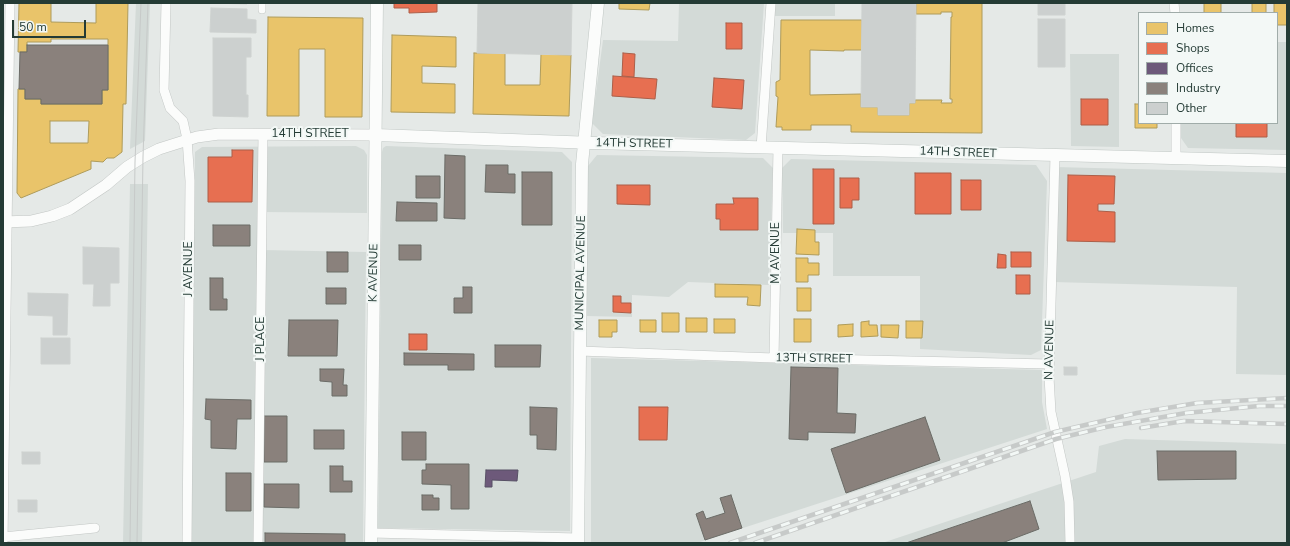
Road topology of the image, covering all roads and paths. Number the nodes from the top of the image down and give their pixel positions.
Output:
1 (10, 3) edge
2 (166, 3) edge
3 (378, 3) edge
4 (598, 3) edge
5 (771, 3) edge
6 (1176, 124) edge
7 (263, 134) junction
8 (376, 134) junction
9 (187, 139) junction
10 (584, 143) junction
11 (761, 148) junction
12 (778, 148) junction
13 (1055, 155) junction
14 (1176, 158) junction
15 (1287, 161) edge
16 (5, 222) edge
17 (579, 351) junction
18 (774, 358) junction
19 (1049, 364) junction
20 (4, 377) edge
21 (95, 528) dead end
22 (3, 537) edge
23 (371, 538) edge
24 (578, 541) edge
25 (3, 543) edge
26 (187, 543) edge
27 (258, 543) edge
28 (1070, 543) edge

1 - 16 street
2 - 9 street, J AVENUE
3 - 8 main road, K AVENUE
4 - 10 main road, MUNICIPAL AVENUE
5 - 11 street
6 - 14 street
7 - 8 street, 14TH STREET
7 - 9 street, 14TH STREET
7 - 27 street, J PLACE
8 - 10 main road, 14TH STREET
8 - 23 main road, K AVENUE
9 - 16 street, 14TH STREET
9 - 26 street, J AVENUE
10 - 11 main road, 14TH STREET
10 - 17 main road, MUNICIPAL AVENUE
11 - 12 main road, 14TH STREET
12 - 13 main road, 14TH STREET
12 - 18 street, M AVENUE
13 - 14 main road, 14TH STREET
13 - 19 street, N AVENUE
14 - 15 main road, 14TH STREET
16 - 20 street
17 - 18 street, 13TH STREET
17 - 24 main road, MUNICIPAL AVENUE
18 - 19 street, 13TH STREET
19 - 28 street, N AVENUE
20 - 22 street
21 - 22 street
22 - 25 street
23 - 24 street

